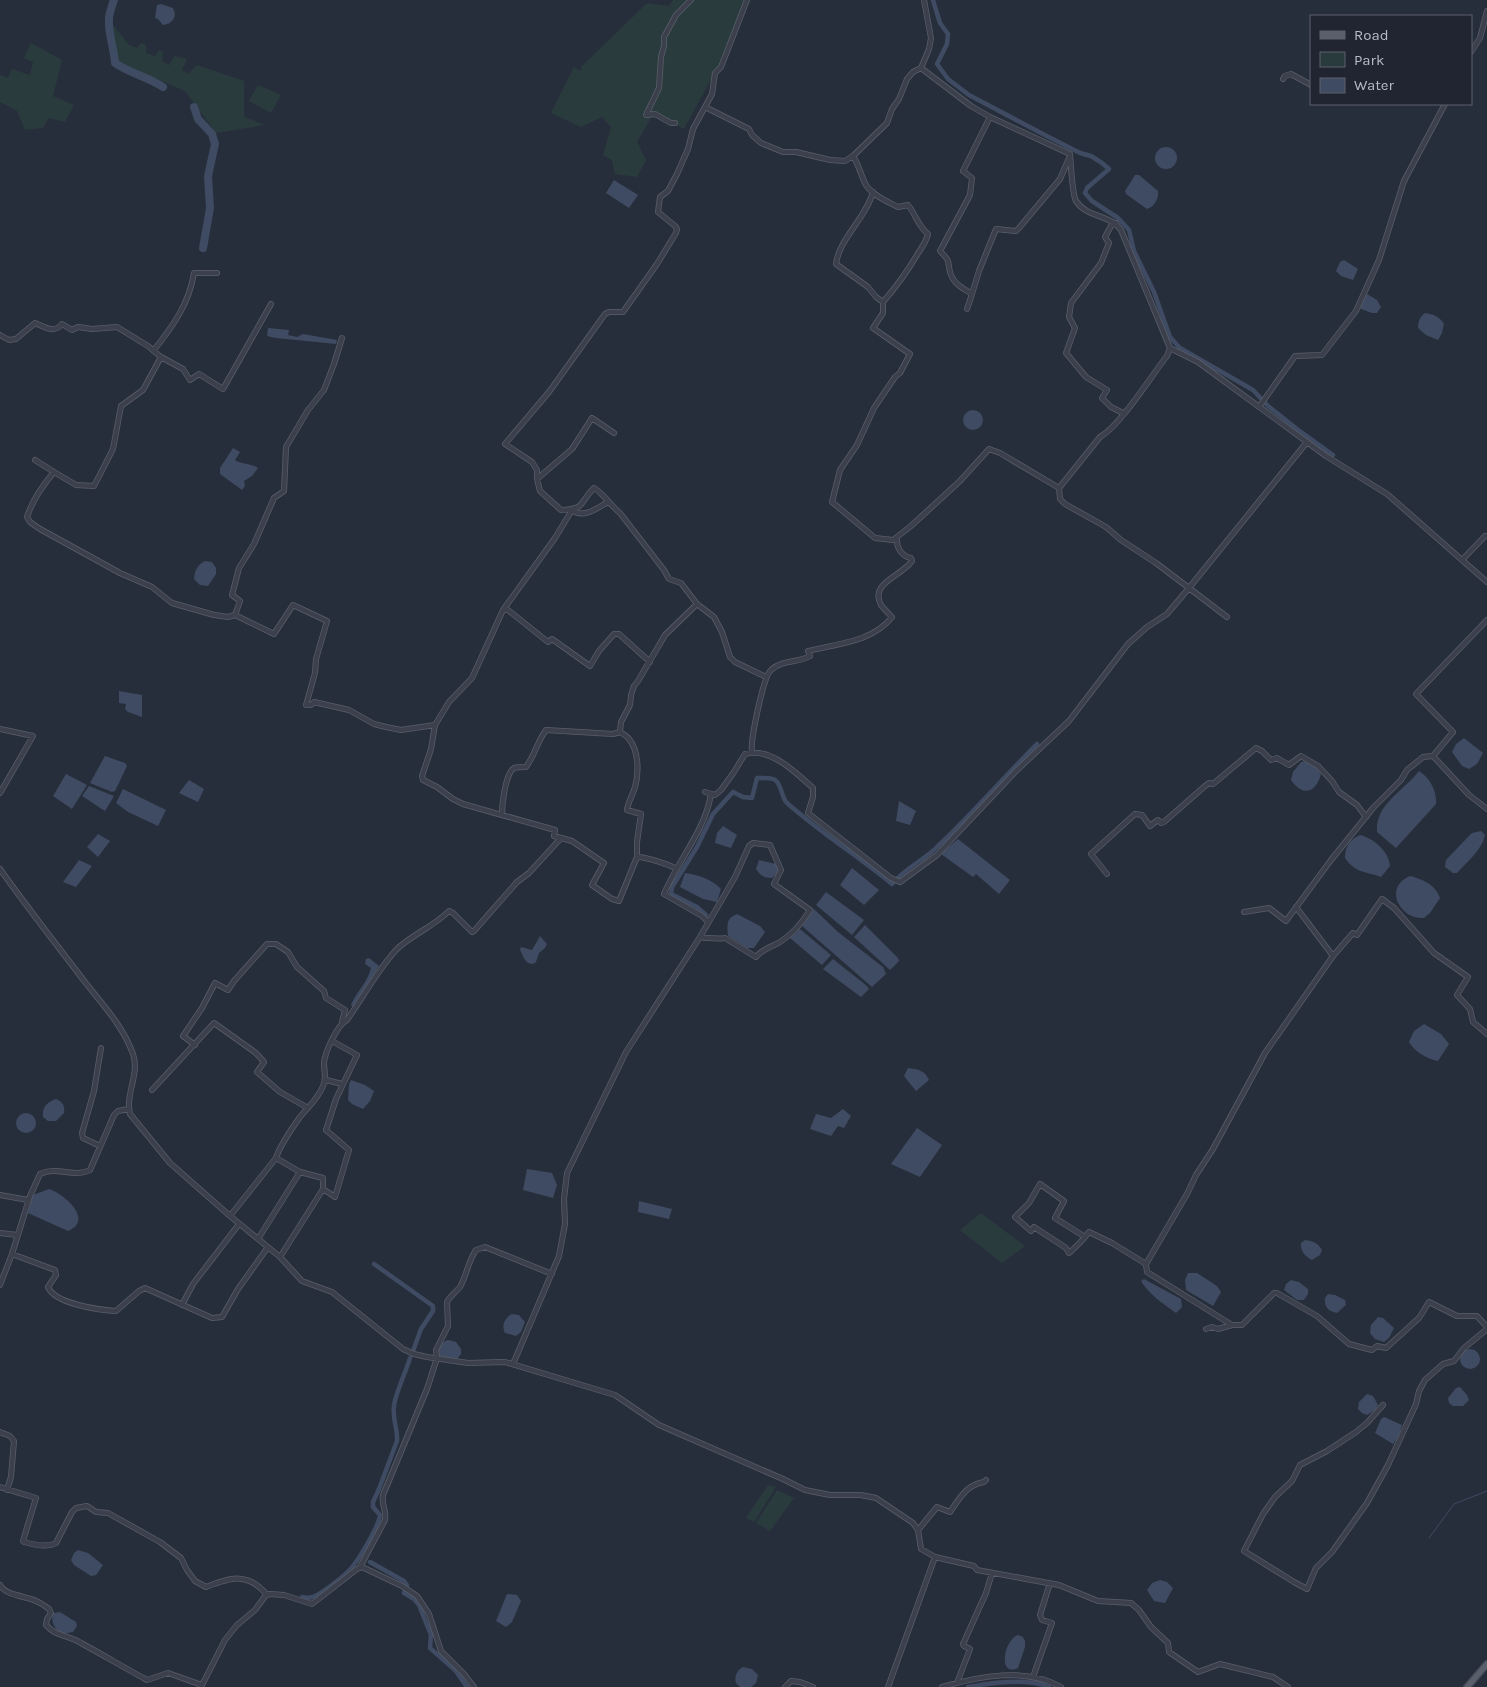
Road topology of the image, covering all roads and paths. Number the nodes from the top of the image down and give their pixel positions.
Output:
1 (691, 0) edge
2 (747, 0) edge
3 (924, 0) edge
4 (1487, 11) edge
5 (1472, 50) edge
6 (921, 68) junction
7 (1283, 79) dead end
8 (1310, 84) edge
9 (1444, 105) edge
10 (705, 106) junction
11 (990, 117) junction
12 (675, 123) dead end
13 (1070, 154) junction
14 (853, 156) junction
15 (873, 192) junction
16 (1116, 223) junction
17 (217, 274) dead end
18 (972, 294) junction
19 (883, 302) junction
20 (270, 304) dead end
21 (967, 309) dead end
22 (0, 335) edge
23 (342, 338) dead end
24 (1170, 348) junction
25 (154, 350) junction
26 (161, 357) junction
27 (1260, 405) junction
28 (1123, 413) junction
29 (614, 433) dead end
30 (1307, 442) junction
31 (35, 460) dead end
32 (54, 472) junction
33 (537, 479) junction
34 (1059, 488) junction
35 (608, 502) junction
36 (572, 510) junction
37 (1487, 536) edge
38 (897, 537) junction
39 (1463, 559) junction
40 (1487, 582) edge
41 (1190, 588) junction
42 (698, 604) junction
43 (503, 610) junction
44 (235, 615) junction
45 (1227, 617) dead end
46 (1487, 620) edge
47 (650, 662) junction
48 (766, 677) junction
49 (435, 725) junction
50 (0, 729) edge
51 (620, 732) junction
52 (752, 752) junction
53 (1433, 756) junction
54 (0, 793) edge
55 (1487, 809) edge
56 (502, 815) junction
57 (1366, 816) junction
58 (561, 838) junction
59 (637, 856) junction
60 (0, 869) edge
61 (677, 869) junction
62 (1107, 874) dead end
63 (1296, 907) junction
64 (1244, 912) dead end
65 (708, 922) junction
66 (700, 937) junction
67 (1333, 956) junction
68 (342, 1022) junction
69 (1487, 1034) edge
70 (332, 1041) junction
71 (195, 1045) junction
72 (101, 1048) dead end
73 (326, 1080) junction
74 (342, 1084) junction
75 (152, 1090) dead end
76 (308, 1108) junction
77 (127, 1109) junction
78 (100, 1146) junction
79 (276, 1158) junction
80 (300, 1172) junction
81 (323, 1189) junction
82 (0, 1195) edge
83 (28, 1200) junction
84 (230, 1216) junction
85 (239, 1224) junction
86 (0, 1232) edge
87 (17, 1235) junction
88 (1085, 1237) junction
89 (258, 1239) junction
90 (268, 1247) junction
91 (12, 1254) junction
92 (280, 1257) junction
93 (1146, 1264) junction
94 (552, 1274) junction
95 (0, 1284) edge
96 (182, 1305) junction
97 (1232, 1325) junction
98 (1206, 1328) dead end
99 (1487, 1328) edge
100 (437, 1358) junction
101 (513, 1364) junction
102 (1383, 1405) dead end
103 (0, 1432) edge
104 (986, 1480) dead end
105 (0, 1487) edge
106 (7, 1490) junction
107 (918, 1530) junction
108 (935, 1557) junction
109 (360, 1567) junction
110 (992, 1573) junction
111 (1050, 1583) junction
112 (0, 1589) edge
113 (267, 1594) junction
114 (1487, 1664) edge
115 (1033, 1676) junction
116 (957, 1683) junction
117 (202, 1686) edge
118 (474, 1687) edge
119 (785, 1687) edge
120 (813, 1687) edge
121 (888, 1687) edge
122 (942, 1687) edge
123 (1061, 1687) edge
124 (1288, 1687) edge
125 (1467, 1687) edge

1 - 12 street
2 - 10 street
3 - 6 street
4 - 5 street
6 - 11 street
6 - 14 street
7 - 8 street
9 - 27 street
10 - 14 street
10 - 33 street
11 - 13 street
11 - 18 street
13 - 16 street
13 - 18 street
14 - 15 street
15 - 19 street
15 - 19 street
16 - 24 street
16 - 28 street
17 - 25 street
18 - 21 street
19 - 38 street
20 - 26 street
22 - 25 street
23 - 44 street
24 - 27 street
24 - 28 street
25 - 26 street
26 - 32 street
27 - 30 street
28 - 34 street
29 - 33 street
30 - 39 street
30 - 41 street
31 - 32 street
32 - 44 street
33 - 36 street
34 - 38 street
34 - 41 street
35 - 36 street
35 - 36 street
35 - 42 street
36 - 43 street
37 - 39 street
38 - 48 street
39 - 40 street
41 - 45 street
41 - 52 street
42 - 47 street
42 - 48 street
43 - 47 street
43 - 49 street
44 - 49 street
46 - 53 street
47 - 51 street
48 - 52 street
49 - 56 street
50 - 54 street
51 - 56 street
51 - 59 street
52 - 61 street
53 - 55 street
53 - 57 street
56 - 58 street
57 - 62 street
57 - 63 street
58 - 59 street
58 - 68 street
59 - 61 street
60 - 77 street
61 - 65 street
63 - 64 street
63 - 67 street
65 - 66 street
65 - 66 street
66 - 94 street
67 - 69 street
67 - 93 street
68 - 70 street
68 - 71 street
70 - 73 street
70 - 74 street
71 - 75 street
71 - 76 street
72 - 78 street
73 - 74 street
73 - 76 street
74 - 81 street
76 - 79 street
77 - 78 street
77 - 84 street
78 - 83 street
79 - 80 street
79 - 84 street
80 - 81 street
80 - 89 street
81 - 92 street
82 - 83 street
83 - 87 street
84 - 85 street
85 - 89 street
85 - 96 street
86 - 87 street
87 - 91 street
88 - 88 street
88 - 93 street
89 - 90 street
90 - 92 street
90 - 96 street
91 - 95 street
91 - 96 street
92 - 100 street
93 - 97 street
94 - 100 street
94 - 101 street
97 - 98 street
97 - 99 street
99 - 102 street
100 - 101 street
100 - 109 street
101 - 107 street
103 - 106 street
104 - 107 street
105 - 106 street
106 - 113 street
107 - 108 street
108 - 110 street
108 - 121 street
109 - 113 street
109 - 118 street
110 - 111 street
110 - 116 street
111 - 115 street
111 - 124 street
112 - 117 street
113 - 117 street
114 - 125 main road
115 - 116 street
115 - 123 street
116 - 122 street
119 - 120 street

